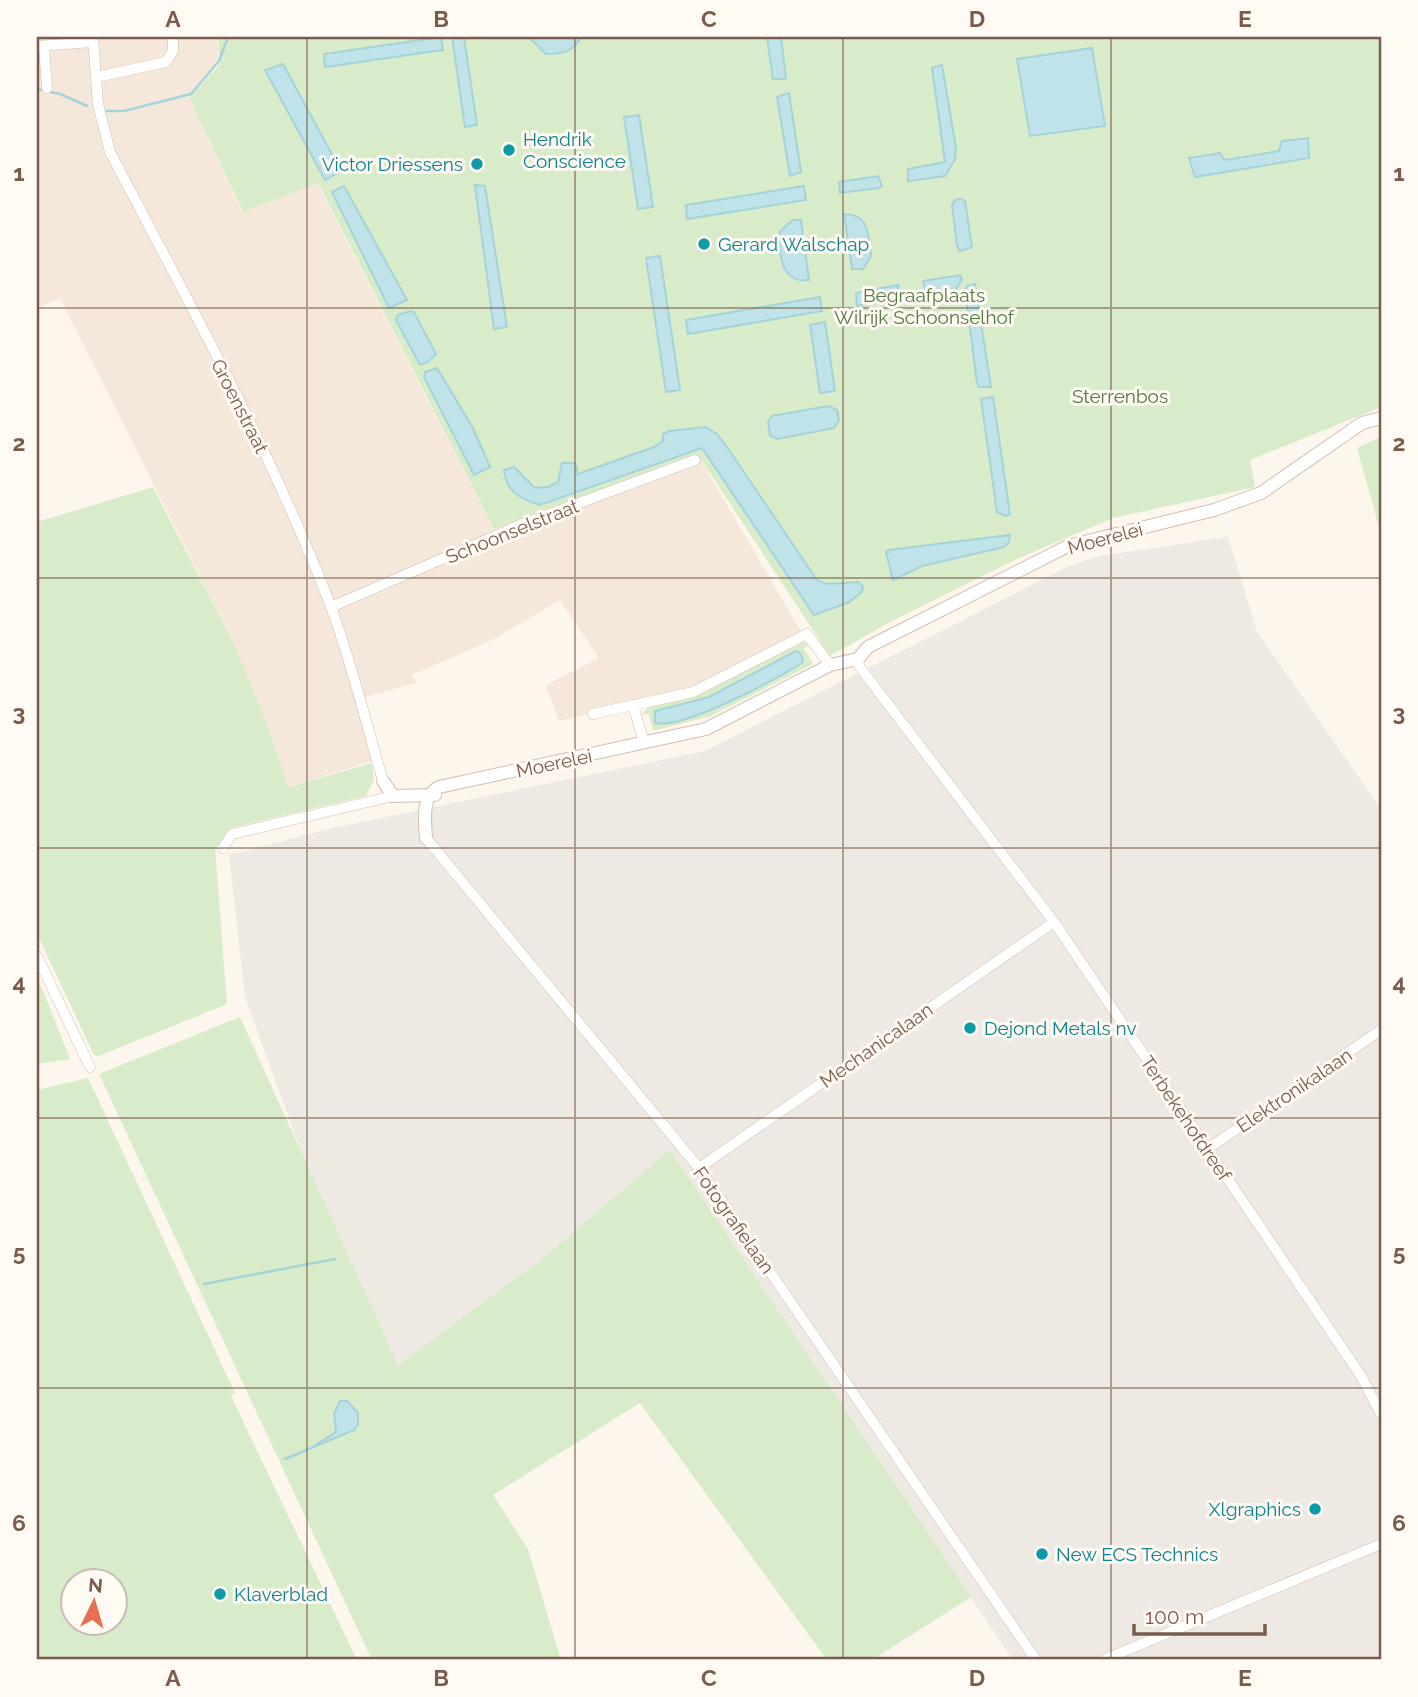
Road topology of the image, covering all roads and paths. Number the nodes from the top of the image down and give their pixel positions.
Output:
1 (173, 37) edge
2 (93, 39) edge
3 (40, 46) edge
4 (97, 78) junction
5 (47, 88) dead end
6 (1381, 418) edge
7 (695, 460) dead end
8 (331, 607) junction
9 (858, 659) junction
10 (830, 665) junction
11 (633, 705) junction
12 (593, 713) dead end
13 (644, 743) junction
14 (383, 781) joint
15 (430, 795) junction
16 (393, 796) junction
17 (426, 838) joint
18 (223, 848) dead end
19 (1054, 922) junction
20 (37, 956) edge
21 (1381, 1030) edge
22 (90, 1067) dead end
23 (1206, 1150) junction
24 (699, 1168) junction
25 (1381, 1414) edge
26 (1381, 1544) edge
27 (1036, 1660) edge
28 (1103, 1660) edge

1 - 4 street
2 - 3 street
2 - 4 street, Groenstraat
3 - 5 street
4 - 8 street, Groenstraat
6 - 9 street, Moerelei
7 - 8 street, Schoonselstraat
8 - 14 street, Groenstraat
9 - 10 street, Moerelei
9 - 19 street, Terbekehofdreef
10 - 11 street
10 - 13 street, Moerelei
11 - 12 street
11 - 13 street
13 - 15 street, Moerelei
14 - 16 street
15 - 16 street, Moerelei
15 - 17 street, Fotografielaan
16 - 18 street, Moerelei
17 - 24 street, Fotografielaan
19 - 23 street, Terbekehofdreef
19 - 24 street, Mechanicalaan
20 - 22 street
21 - 23 street, Elektronikalaan
23 - 25 street, Terbekehofdreef
24 - 27 street, Fotografielaan
26 - 28 street

